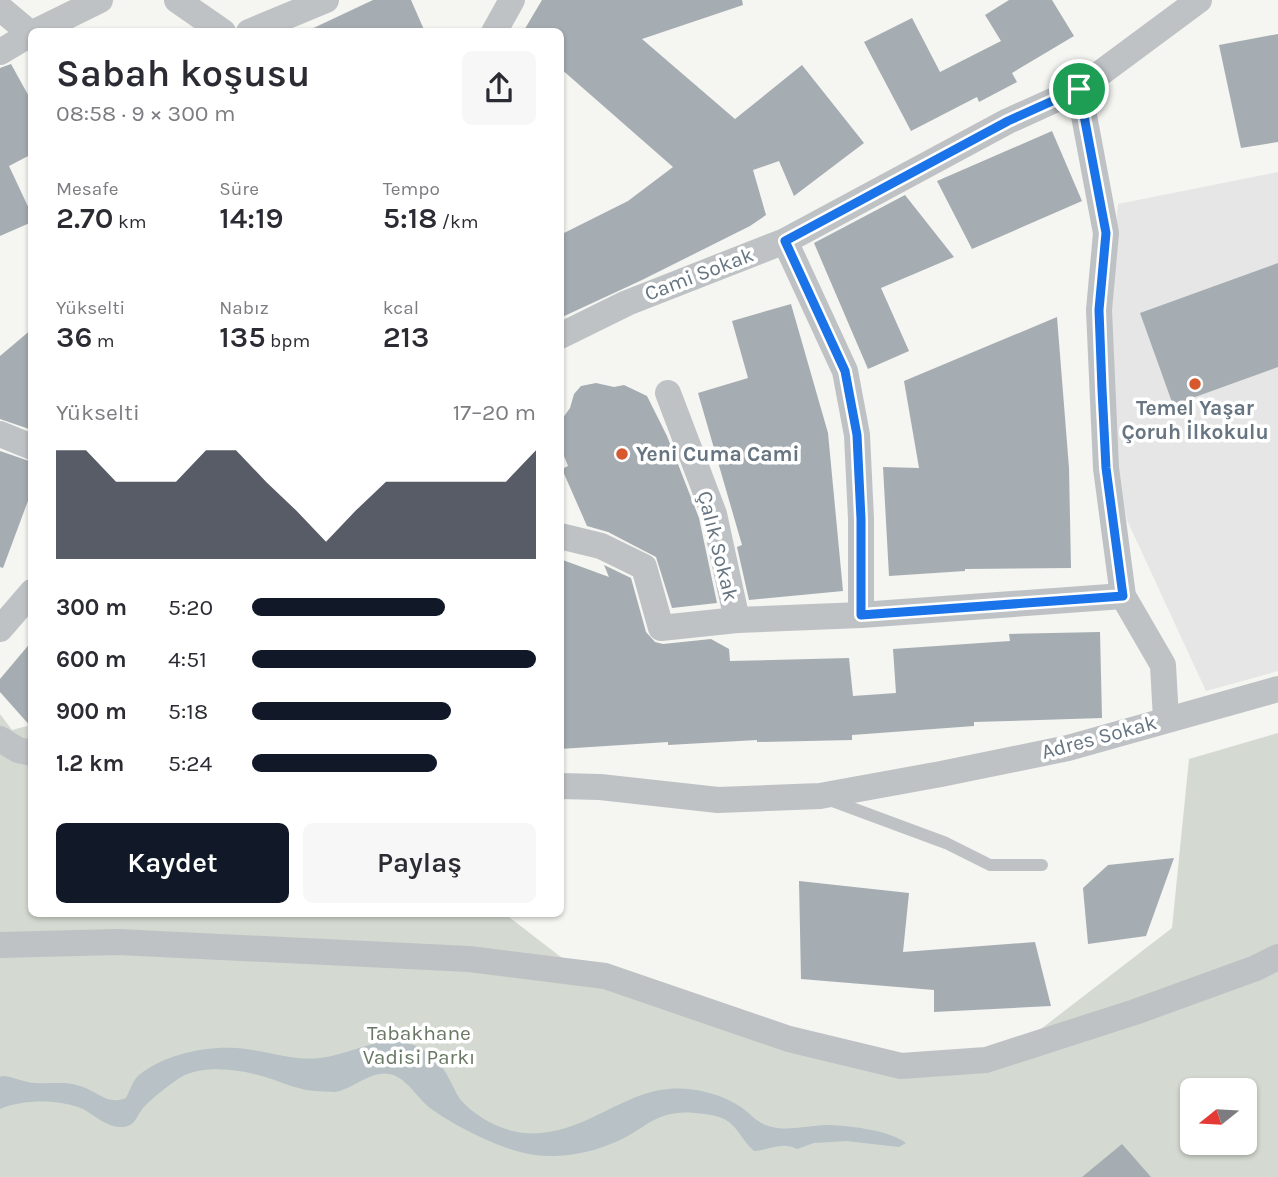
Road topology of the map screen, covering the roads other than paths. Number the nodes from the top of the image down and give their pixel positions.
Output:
1 (100, 0) edge
2 (177, 0) edge
3 (326, 0) edge
4 (512, 0) edge
5 (1199, 0) edge
6 (0, 8) edge
7 (42, 28) edge
8 (217, 28) edge
9 (259, 28) edge
10 (496, 28) edge
11 (28, 30) edge
12 (28, 35) edge
13 (0, 52) edge
14 (1079, 89) junction
15 (785, 241) junction
16 (564, 334) edge
17 (668, 393) dead end
18 (0, 434) edge
19 (28, 445) edge
20 (564, 537) edge
21 (1123, 596) junction
22 (28, 597) edge
23 (861, 615) junction
24 (737, 620) junction
25 (0, 629) edge
26 (1278, 689) edge
27 (1166, 719) junction
28 (0, 739) edge
29 (28, 752) edge
30 (564, 786) edge
31 (820, 796) junction
32 (1042, 865) dead end
33 (0, 945) edge
34 (1278, 957) edge

1 - 7 street
2 - 8 street
3 - 9 street
4 - 10 street
5 - 14 street, Cami Sokak
6 - 11 street
12 - 13 street
14 - 15 street, Cami Sokak
14 - 21 street, Adres Sokak
15 - 16 street, Cami Sokak
15 - 23 street
17 - 24 street, Çalık Sokak
18 - 19 street
20 - 24 street
21 - 23 street
21 - 27 street, Adres Sokak
22 - 25 street
23 - 24 street
26 - 27 street
27 - 31 street, Adres Sokak
28 - 29 street
30 - 31 street, Adres Sokak
31 - 32 lane
33 - 34 street

